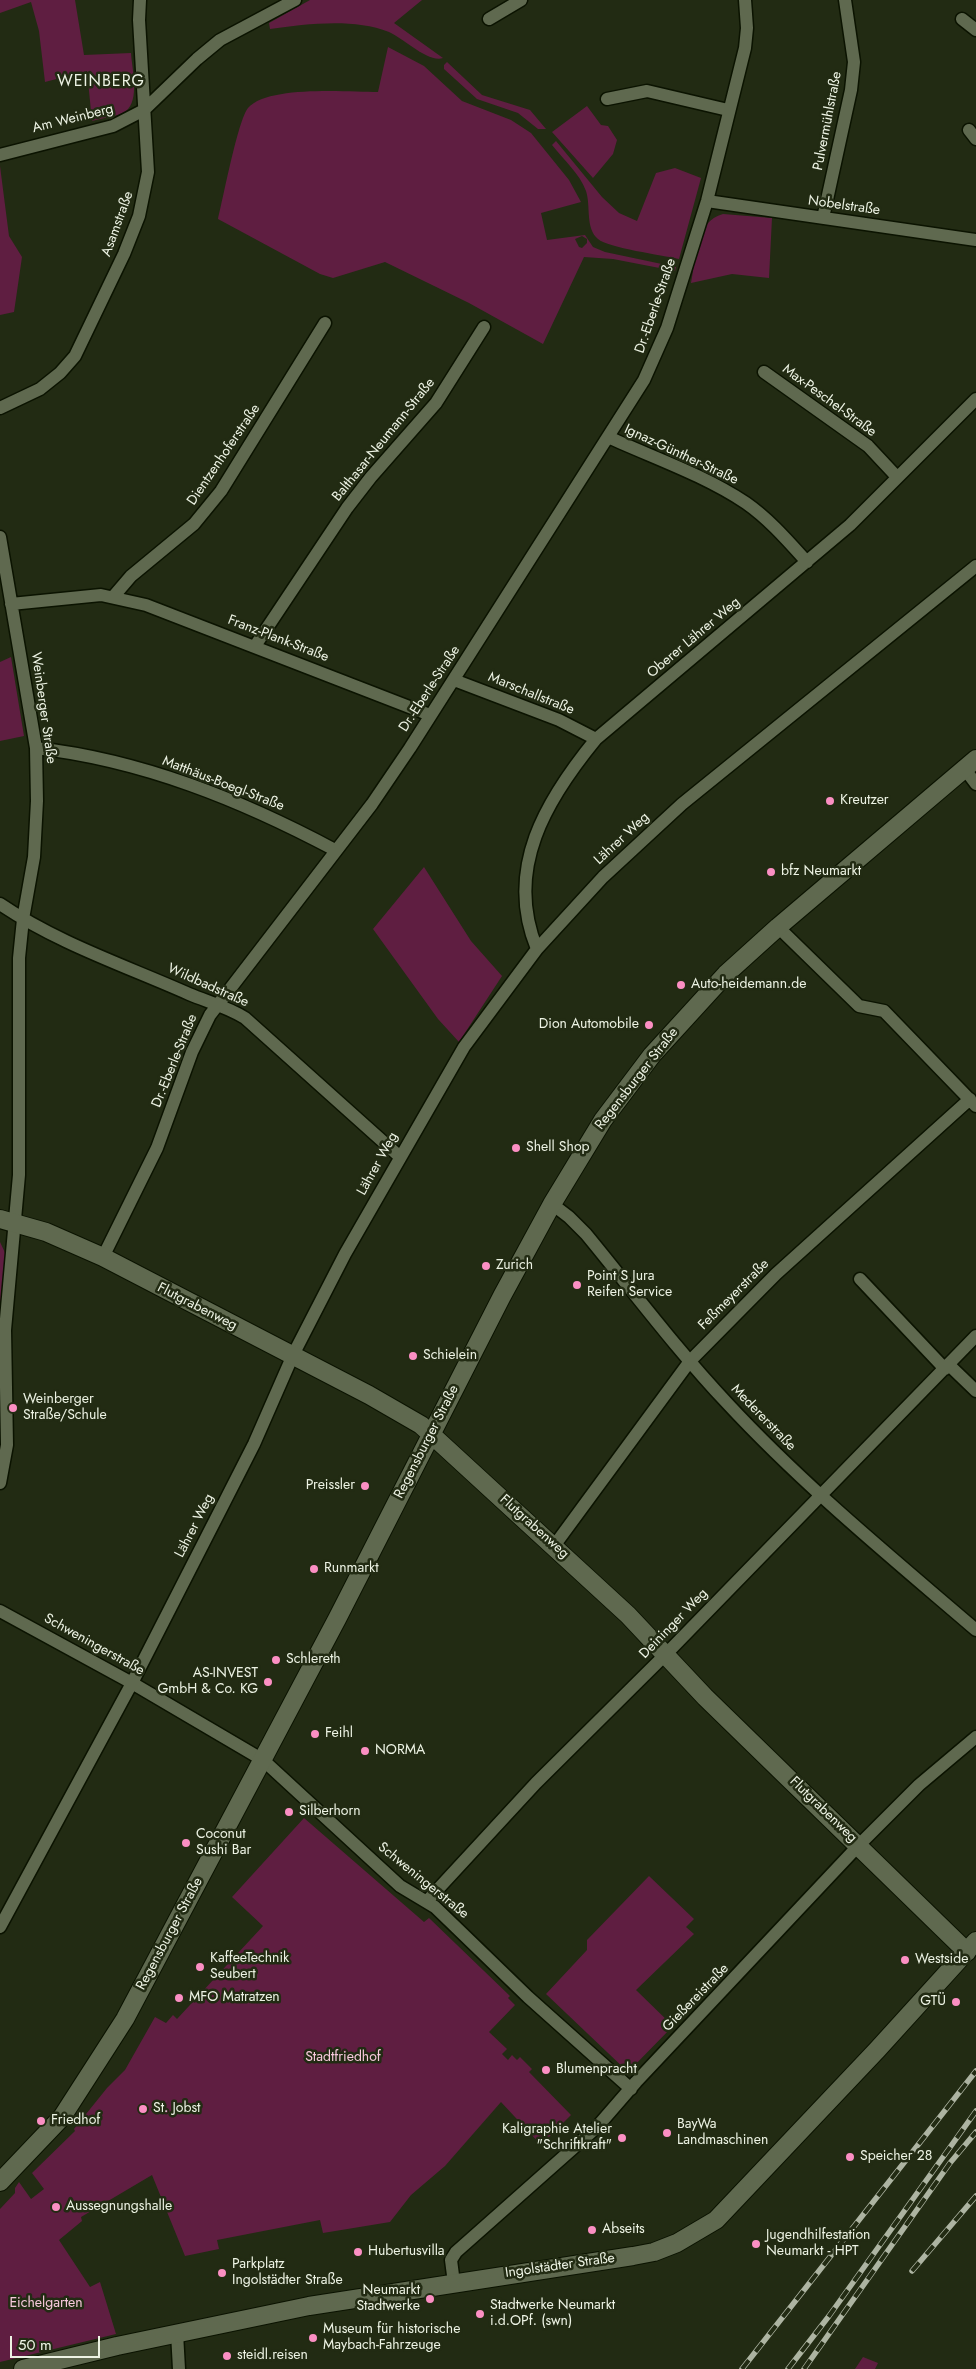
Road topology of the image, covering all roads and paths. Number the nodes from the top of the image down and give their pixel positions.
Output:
1 (140, 0) edge
2 (295, 0) edge
3 (521, 0) edge
4 (745, 0) edge
5 (844, 0) edge
6 (489, 19) dead end
7 (962, 19) dead end
8 (976, 30) edge
9 (607, 99) dead end
10 (144, 110) junction
11 (728, 110) junction
12 (0, 154) edge
13 (707, 201) junction
14 (823, 218) junction
15 (976, 240) edge
16 (325, 323) dead end
17 (484, 327) dead end
18 (764, 372) dead end
19 (976, 399) edge
20 (0, 408) edge
21 (608, 436) junction
22 (897, 477) junction
23 (0, 537) edge
24 (807, 562) junction
25 (976, 566) edge
26 (113, 597) junction
27 (11, 604) junction
28 (256, 646) junction
29 (454, 680) junction
30 (430, 715) junction
31 (596, 739) junction
32 (36, 748) junction
33 (970, 764) edge
34 (976, 784) edge
35 (335, 850) junction
36 (0, 904) edge
37 (22, 919) junction
38 (778, 927) junction
39 (537, 949) junction
40 (218, 1004) junction
41 (973, 1103) edge
42 (399, 1156) junction
43 (552, 1204) junction
44 (7, 1221) edge
45 (103, 1257) junction
46 (860, 1279) dead end
47 (2, 1330) edge
48 (976, 1336) edge
49 (293, 1355) junction
50 (690, 1361) junction
51 (947, 1367) junction
52 (976, 1391) edge
53 (432, 1435) junction
54 (0, 1483) edge
55 (820, 1496) junction
56 (554, 1546) junction
57 (0, 1610) edge
58 (976, 1630) edge
59 (666, 1655) junction
60 (132, 1683) junction
61 (976, 1737) edge
62 (263, 1760) junction
63 (859, 1845) junction
64 (427, 1901) junction
65 (0, 1927) edge
66 (972, 1946) edge
67 (631, 2089) junction
68 (0, 2182) edge
69 (454, 2282) junction
70 (176, 2333) junction
71 (23, 2369) edge
72 (179, 2369) edge

1 - 10 street, Asamstraße
2 - 10 street, Am Weinberg
3 - 6 street
4 - 11 street, Dr.-Eberle-Straße
5 - 14 street, Pulvermühlstraße
7 - 8 street
9 - 11 street
10 - 12 street, Am Weinberg
10 - 20 street, Asamstraße
11 - 13 street, Dr.-Eberle-Straße
13 - 14 street, Nobelstraße
13 - 21 street, Dr.-Eberle-Straße
14 - 15 street, Nobelstraße
16 - 26 street, Dientzenhoferstraße
17 - 28 street, Balthasar-Neumann-Straße
18 - 22 street, Max-Peschel-Straße
19 - 22 street, Oberer Lährer Weg
21 - 24 street, Ignaz-Günther-Straße
21 - 29 street, Dr.-Eberle-Straße
22 - 24 street, Oberer Lährer Weg
23 - 27 street, Weinberger Straße
24 - 31 street, Oberer Lährer Weg
25 - 39 street, Lährer Weg
26 - 27 street
26 - 28 street, Franz-Plank-Straße
27 - 32 street, Weinberger Straße
28 - 30 street, Franz-Plank-Straße
29 - 30 street, Dr.-Eberle-Straße
29 - 31 street, Marschallstraße
30 - 35 street, Dr.-Eberle-Straße
31 - 39 street, Oberer Lährer Weg
32 - 35 street, Matthäus-Boegl-Straße
32 - 37 street, Weinberger Straße
33 - 34 street
33 - 38 street, Regensburger Straße
35 - 40 street, Dr.-Eberle-Straße
36 - 37 street, Wildbadstraße
37 - 40 street, Wildbadstraße
37 - 44 street, Weinberger Straße
38 - 41 street
38 - 43 street, Regensburger Straße
39 - 42 street, Lährer Weg
40 - 42 street, Wildbadstraße
40 - 45 street, Dr.-Eberle-Straße
41 - 50 street, Feßmeyerstraße
42 - 49 street, Lährer Weg
43 - 50 street, Medererstraße
43 - 53 street, Regensburger Straße
44 - 45 street, Flutgrabenweg
44 - 47 street, Weinberger Straße
45 - 49 street, Flutgrabenweg
46 - 51 street
47 - 54 street, Weinberger Straße
48 - 51 street, Deininger Weg
49 - 53 street, Flutgrabenweg
49 - 60 street, Lährer Weg
50 - 55 street, Medererstraße
50 - 56 street, Feßmeyerstraße
51 - 52 street
51 - 55 street, Deininger Weg
53 - 56 street, Flutgrabenweg
53 - 62 street, Regensburger Straße
55 - 58 street, Medererstraße
55 - 59 street, Deininger Weg
56 - 59 street, Flutgrabenweg
57 - 60 street, Schweningerstraße
59 - 63 street, Flutgrabenweg
59 - 64 street, Deininger Weg
60 - 62 street, Schweningerstraße
60 - 65 street, Lährer Weg
61 - 63 street, Gießereistraße
62 - 64 street, Schweningerstraße
62 - 68 street, Regensburger Straße
63 - 66 street, Flutgrabenweg
63 - 67 street, Gießereistraße
64 - 67 street, Schweningerstraße
66 - 69 street, Ingolstädter Straße
67 - 69 street, Gießereistraße
69 - 70 street, Ingolstädter Straße
70 - 71 street, Ingolstädter Straße
70 - 72 street

